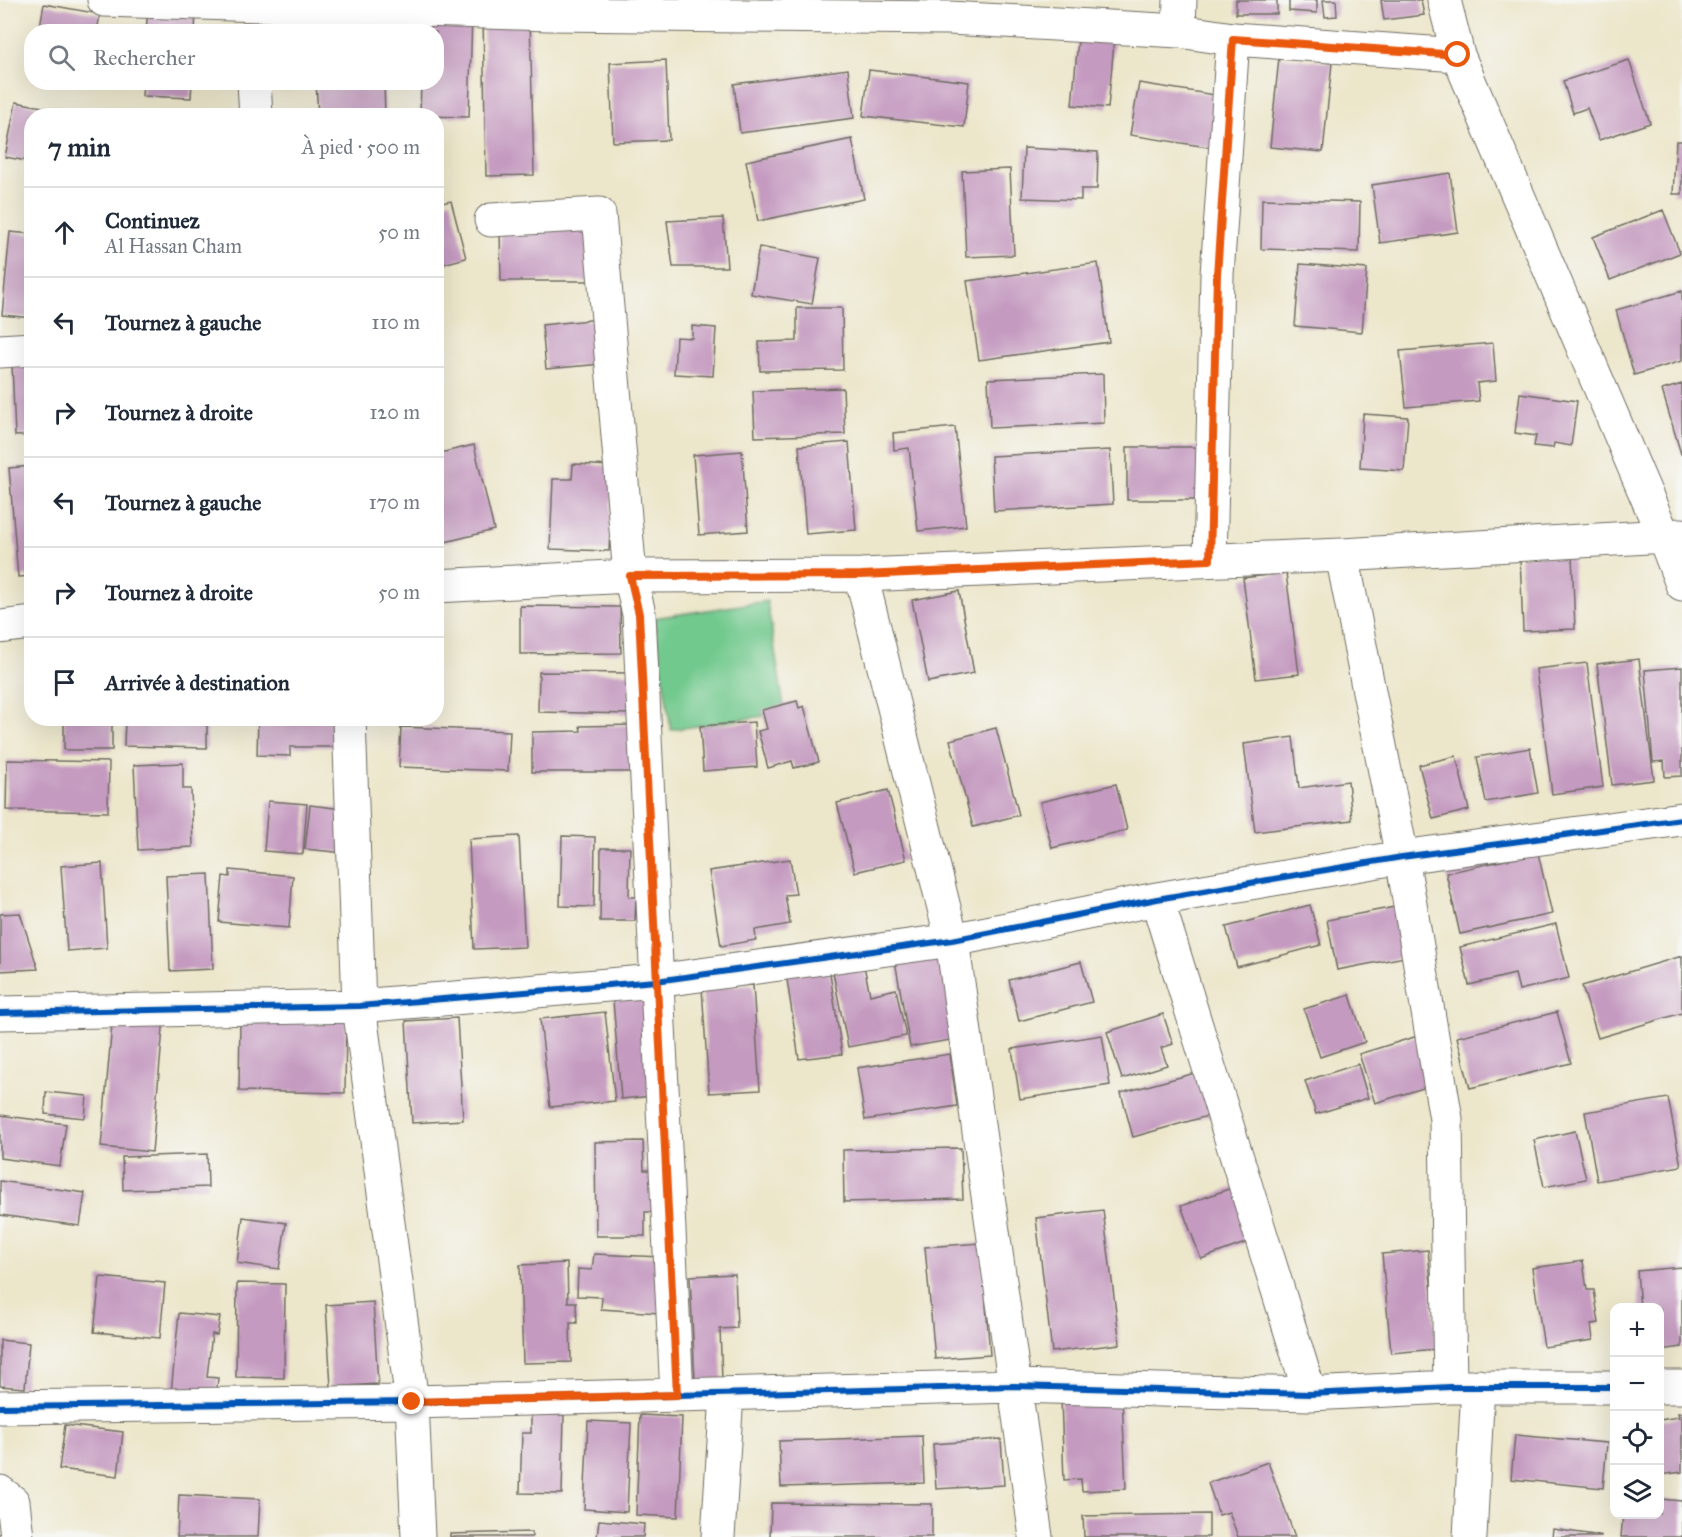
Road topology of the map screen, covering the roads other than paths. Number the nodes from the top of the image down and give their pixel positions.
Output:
1 (104, 0) edge
2 (1444, 0) edge
3 (549, 7) edge
4 (950, 9) edge
5 (250, 12) edge
6 (1180, 16) edge
7 (1233, 39) junction
8 (1458, 55) junction
9 (254, 90) edge
10 (256, 108) edge
11 (490, 220) dead end
12 (24, 350) edge
13 (0, 351) edge
14 (1673, 536) edge
15 (1342, 555) junction
16 (1210, 560) junction
17 (861, 575) junction
18 (630, 576) junction
19 (1682, 584) edge
20 (444, 586) edge
21 (24, 624) edge
22 (0, 627) edge
23 (349, 726) edge
24 (1682, 819) edge
25 (1402, 857) junction
26 (1156, 899) junction
27 (952, 940) junction
28 (656, 981) junction
29 (359, 1006) junction
30 (0, 1013) edge
31 (1014, 1386) junction
32 (1464, 1386) junction
33 (1610, 1387) edge
34 (1664, 1387) edge
35 (1682, 1387) edge
36 (728, 1394) junction
37 (1310, 1394) junction
38 (677, 1395) junction
39 (412, 1402) junction
40 (0, 1407) edge
41 (0, 1492) edge
42 (17, 1537) edge
43 (418, 1537) edge
44 (718, 1537) edge
45 (1036, 1537) edge
46 (1470, 1537) edge

1 - 5 street
2 - 8 street
3 - 4 street
3 - 5 street
4 - 6 street
6 - 7 street
7 - 8 street
7 - 16 street
8 - 14 street
9 - 10 street
11 - 18 street
12 - 13 street
14 - 15 street
14 - 19 street
15 - 16 street
15 - 25 street
16 - 17 street
17 - 18 street
17 - 27 street
18 - 20 street
18 - 28 street
21 - 22 street
23 - 29 street
24 - 25 street
25 - 26 street
25 - 32 street
26 - 27 street
26 - 37 street
27 - 28 street
27 - 31 street
28 - 29 street
28 - 38 street
29 - 30 street
29 - 39 street
31 - 36 street
31 - 37 street
31 - 45 street
32 - 33 street
32 - 37 street
32 - 46 street
34 - 35 street
36 - 38 street
36 - 44 street
38 - 39 street
39 - 40 street
39 - 43 street
41 - 42 street

